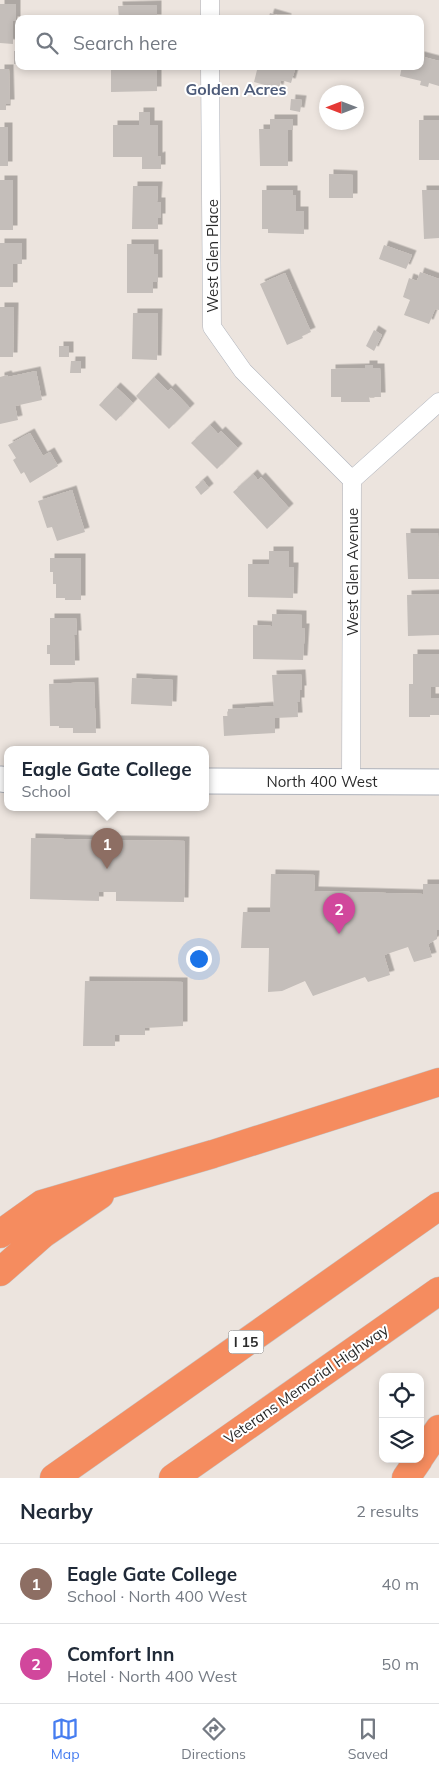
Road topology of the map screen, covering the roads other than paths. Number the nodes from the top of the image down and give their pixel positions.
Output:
1 (210, 0) edge
2 (210, 15) edge
3 (210, 70) edge
4 (439, 402) edge
5 (352, 480) junction
6 (209, 781) edge
7 (350, 782) junction
8 (439, 782) edge
9 (439, 1082) edge
10 (118, 1183) junction
11 (439, 1206) edge
12 (0, 1234) edge
13 (0, 1272) edge
14 (439, 1290) edge
15 (439, 1429) edge
16 (424, 1451) edge
17 (416, 1463) edge
18 (54, 1478) edge
19 (173, 1478) edge
20 (406, 1478) edge

1 - 2 street
3 - 5 street, West Glen Place
4 - 5 street
5 - 7 street, West Glen Avenue
6 - 7 street, North 400 West
7 - 8 street, North 400 West
9 - 10 highway
10 - 12 highway
10 - 13 highway
11 - 18 highway, I 15
14 - 19 highway, Veterans Memorial Highway
15 - 16 highway
17 - 20 highway

